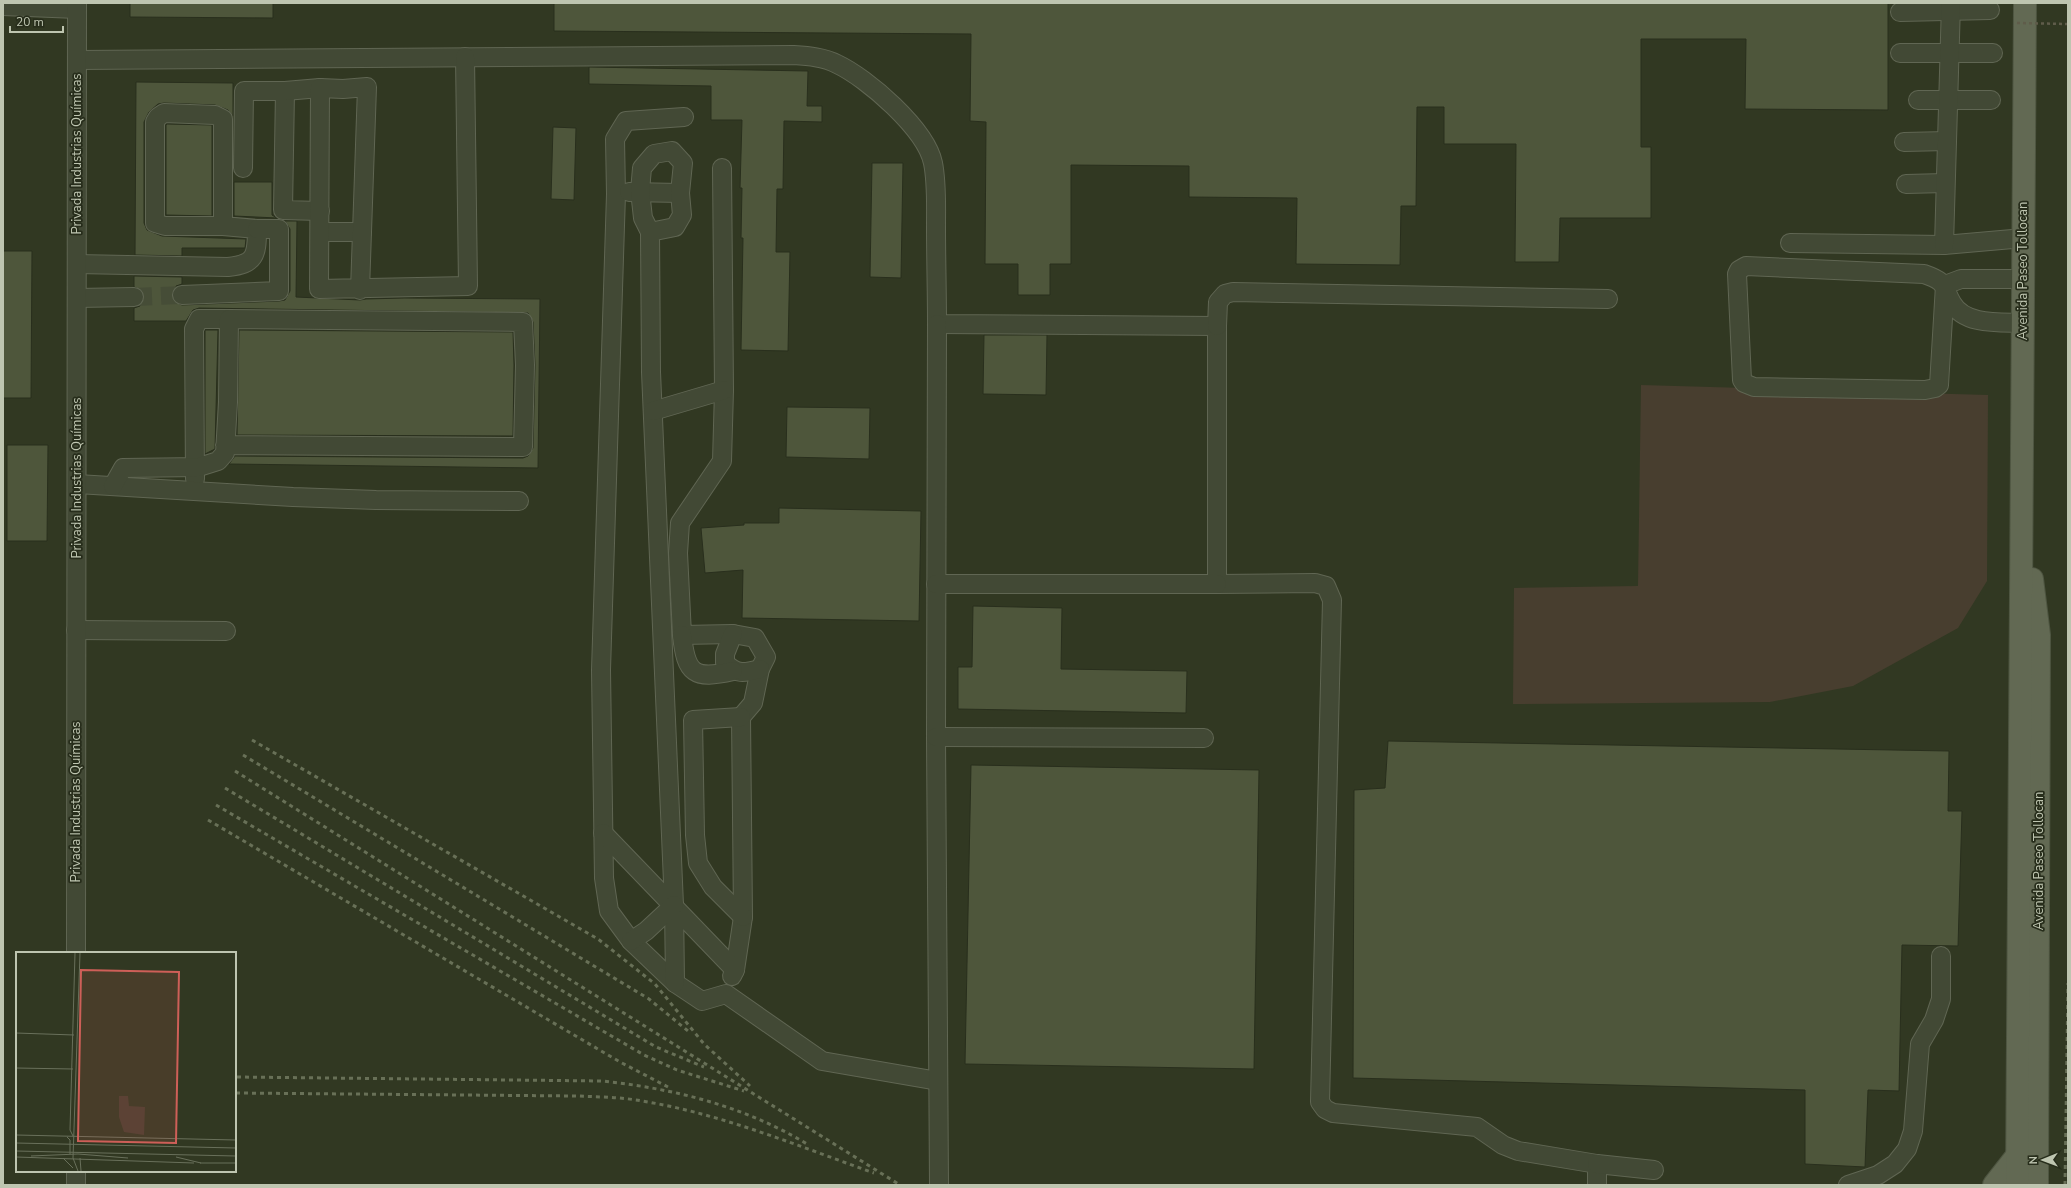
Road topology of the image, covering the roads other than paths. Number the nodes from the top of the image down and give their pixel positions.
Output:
1 (2025, 3) edge
2 (3, 6) edge
3 (77, 6) edge
4 (1951, 7) edge
5 (1990, 10) dead end
6 (1900, 12) dead end
7 (1949, 52) junction
8 (1900, 53) dead end
9 (1993, 53) dead end
10 (465, 57) junction
11 (77, 60) junction
12 (320, 88) junction
13 (285, 91) junction
14 (1948, 99) junction
15 (1918, 100) dead end
16 (1991, 100) dead end
17 (684, 117) dead end
18 (1947, 141) junction
19 (1904, 142) dead end
20 (244, 168) dead end
21 (722, 168) dead end
22 (1946, 183) junction
23 (1906, 184) dead end
24 (640, 191) junction
25 (680, 193) junction
26 (616, 194) junction
27 (320, 211) junction
28 (223, 226) junction
29 (257, 229) junction
30 (320, 232) junction
31 (362, 232) junction
32 (650, 232) junction
33 (2024, 238) junction
34 (1790, 243) dead end
35 (1944, 245) junction
36 (77, 264) junction
37 (2023, 279) junction
38 (1945, 285) junction
39 (360, 290) junction
40 (182, 295) tunnel mouth
41 (134, 297) tunnel mouth
42 (77, 298) junction
43 (1608, 299) dead end
44 (229, 319) junction
45 (2023, 322) junction
46 (937, 324) junction
47 (1217, 326) junction
48 (724, 390) junction
49 (653, 411) junction
50 (225, 445) junction
51 (77, 484) junction
52 (113, 486) junction
53 (195, 492) junction
54 (519, 501) dead end
55 (2021, 538) junction
56 (936, 584) junction
57 (1217, 584) junction
58 (76, 630) junction
59 (226, 631) dead end
60 (733, 634) junction
61 (682, 635) junction
62 (733, 670) junction
63 (760, 670) junction
64 (741, 717) junction
65 (666, 719) junction
66 (693, 720) junction
67 (936, 737) junction
68 (1204, 738) dead end
69 (603, 833) junction
70 (674, 905) junction
71 (742, 917) junction
72 (631, 941) junction
73 (76, 952) edge
74 (1941, 956) dead end
75 (735, 970) junction
76 (675, 983) junction
77 (726, 994) junction
78 (938, 1081) junction
79 (2016, 1157) junction
80 (1597, 1164) junction
81 (1654, 1170) dead end
82 (76, 1172) edge
83 (76, 1185) edge
84 (939, 1185) edge
85 (1597, 1185) edge
86 (1848, 1185) edge
87 (1994, 1185) edge
88 (2017, 1185) edge
89 (2034, 1185) edge
90 (2037, 1185) edge

1 - 33 main road, Avenida Paseo Tollocan
2 - 3 street
3 - 11 street, Privada Industrias Químicas
4 - 5 street
4 - 6 street
4 - 7 street
7 - 8 street
7 - 9 street
7 - 14 street
10 - 11 street
10 - 39 street
10 - 46 street
11 - 36 street, Privada Industrias Químicas
12 - 13 street
12 - 27 street
12 - 31 street
13 - 20 street
13 - 27 street
14 - 15 street
14 - 16 street
14 - 18 street
17 - 26 street
18 - 19 street
18 - 22 street
21 - 48 street
22 - 23 street
22 - 35 street
24 - 25 street
24 - 25 street
24 - 26 street
24 - 32 street
25 - 32 street
26 - 69 street
27 - 30 street
28 - 28 street
28 - 29 street
29 - 36 street
29 - 40 street
30 - 31 street
30 - 39 street
31 - 39 street
32 - 49 street
33 - 35 street
33 - 37 main road, Avenida Paseo Tollocan
34 - 35 street
36 - 42 street, Privada Industrias Químicas
37 - 38 street
37 - 45 main road, Avenida Paseo Tollocan
38 - 38 street
38 - 45 street
41 - 42 street
42 - 51 street, Privada Industrias Químicas
43 - 47 street
44 - 50 street
44 - 50 street
44 - 53 street
45 - 55 main road, Avenida Paseo Tollocan
46 - 47 street
46 - 56 street
47 - 57 street
48 - 49 street
48 - 61 street
49 - 65 street
50 - 52 street
51 - 52 street
51 - 58 street, Privada Industrias Químicas
52 - 53 street
53 - 54 street
55 - 79 main road, Avenida Paseo Tollocan
55 - 90 main road, Avenida Paseo Tollocan
56 - 57 street
56 - 67 street
57 - 80 street
58 - 59 street
58 - 73 street, Privada Industrias Químicas
60 - 61 street
60 - 62 street
60 - 63 street
61 - 62 street
62 - 63 street
63 - 64 street
64 - 66 street
64 - 71 street
65 - 66 street
65 - 70 street
66 - 71 street
67 - 68 street
67 - 78 street
69 - 70 street
69 - 72 street
70 - 72 street
70 - 75 street
70 - 76 street
71 - 75 street
72 - 76 street
74 - 86 street
75 - 77 street
76 - 77 street
77 - 78 street
78 - 84 street
79 - 87 main road
79 - 88 main road, Avenida Paseo Tollocan
79 - 89 main road
80 - 81 street
80 - 85 street
82 - 83 street

